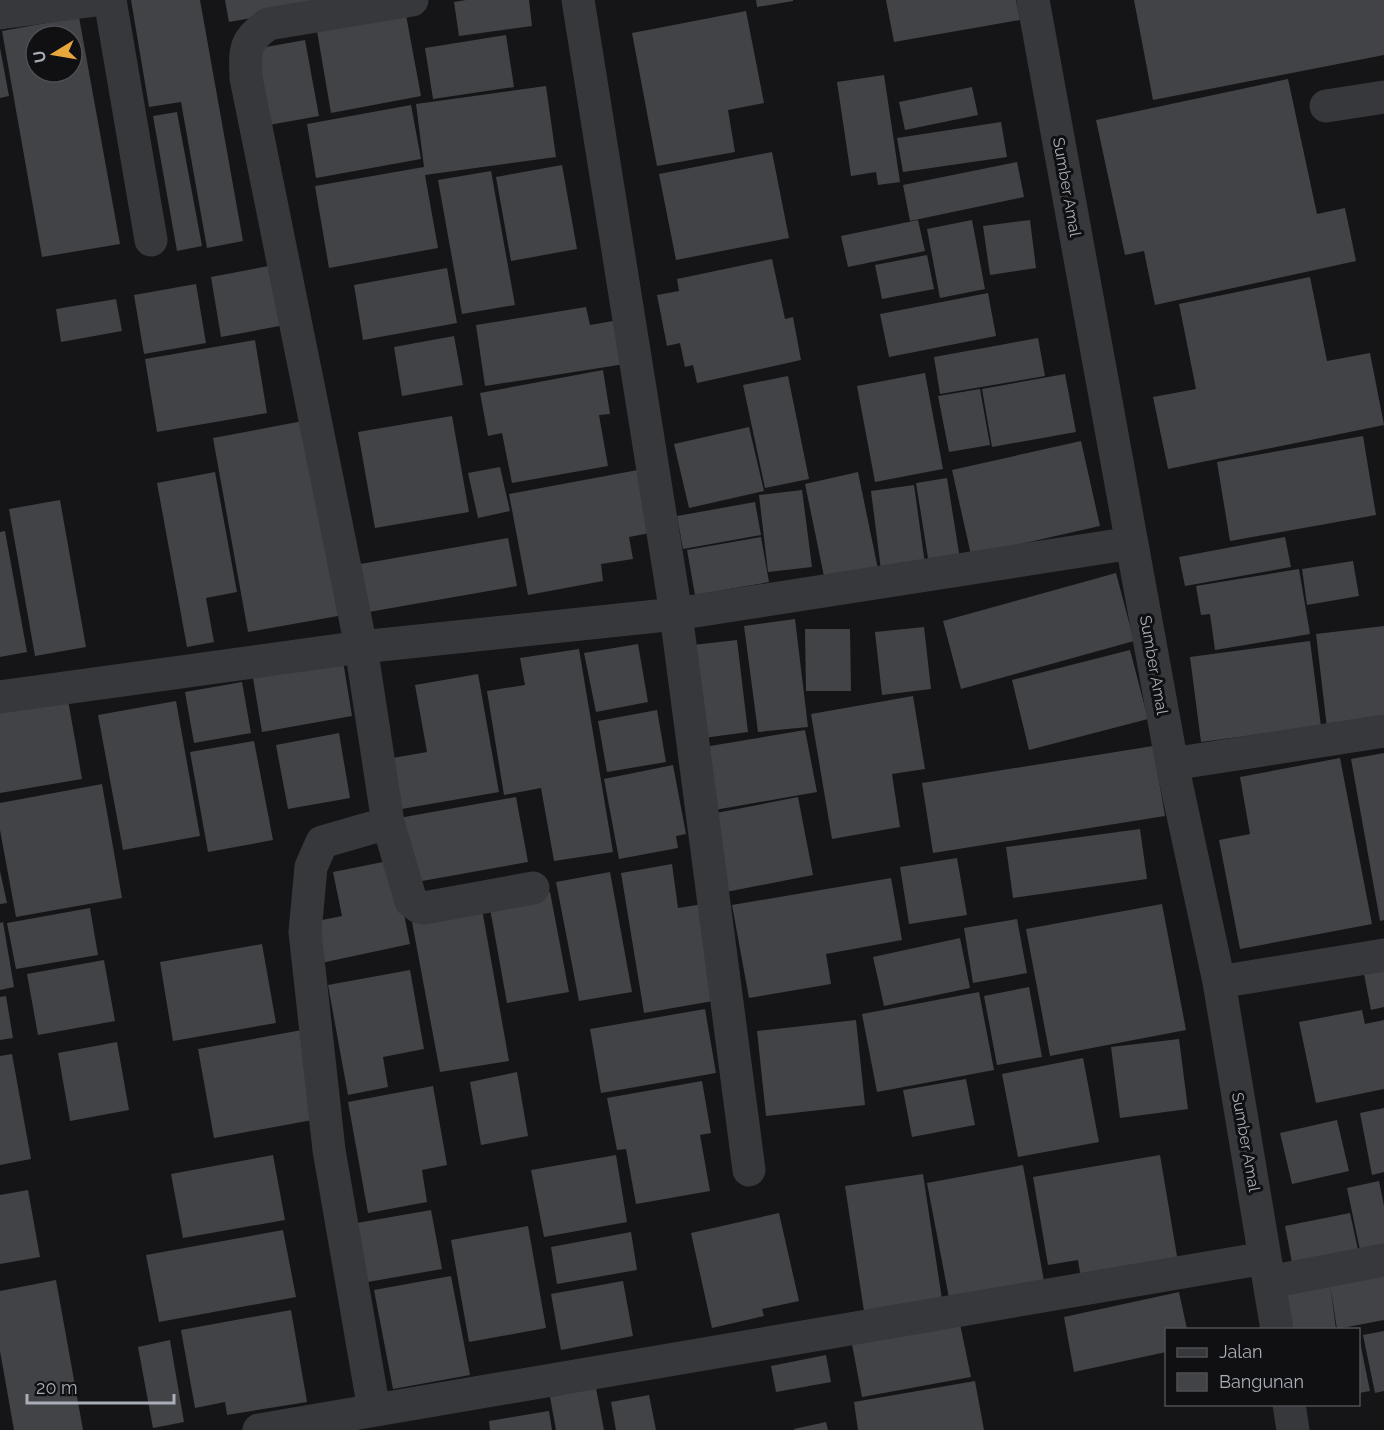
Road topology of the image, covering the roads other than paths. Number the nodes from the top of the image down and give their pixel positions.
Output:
1 (96, 0) edge
2 (110, 0) edge
3 (412, 0) edge
4 (579, 0) edge
5 (1033, 0) edge
6 (0, 13) edge
7 (1384, 97) edge
8 (1326, 106) dead end
9 (151, 240) dead end
10 (1132, 543) junction
11 (676, 614) junction
12 (361, 647) junction
13 (0, 697) edge
14 (1384, 731) edge
15 (1172, 765) junction
16 (388, 823) junction
17 (533, 888) dead end
18 (1384, 955) edge
19 (1219, 982) junction
20 (749, 1170) dead end
21 (1384, 1260) edge
22 (1267, 1270) junction
23 (1277, 1328) edge
24 (1289, 1406) edge
25 (374, 1410) junction
26 (260, 1430) edge
27 (1293, 1430) edge

1 - 6 street
2 - 9 street
3 - 12 street
4 - 11 street
5 - 10 street, Sumber Amal
7 - 8 street
10 - 11 street
10 - 15 street, Sumber Amal
11 - 12 street
11 - 20 street
12 - 13 street
12 - 16 street
14 - 15 street
15 - 19 street, Sumber Amal
16 - 17 street
16 - 25 street
18 - 19 street
19 - 22 street, Sumber Amal
21 - 22 street
22 - 23 street, Sumber Amal
22 - 25 street
24 - 27 street
25 - 26 street

